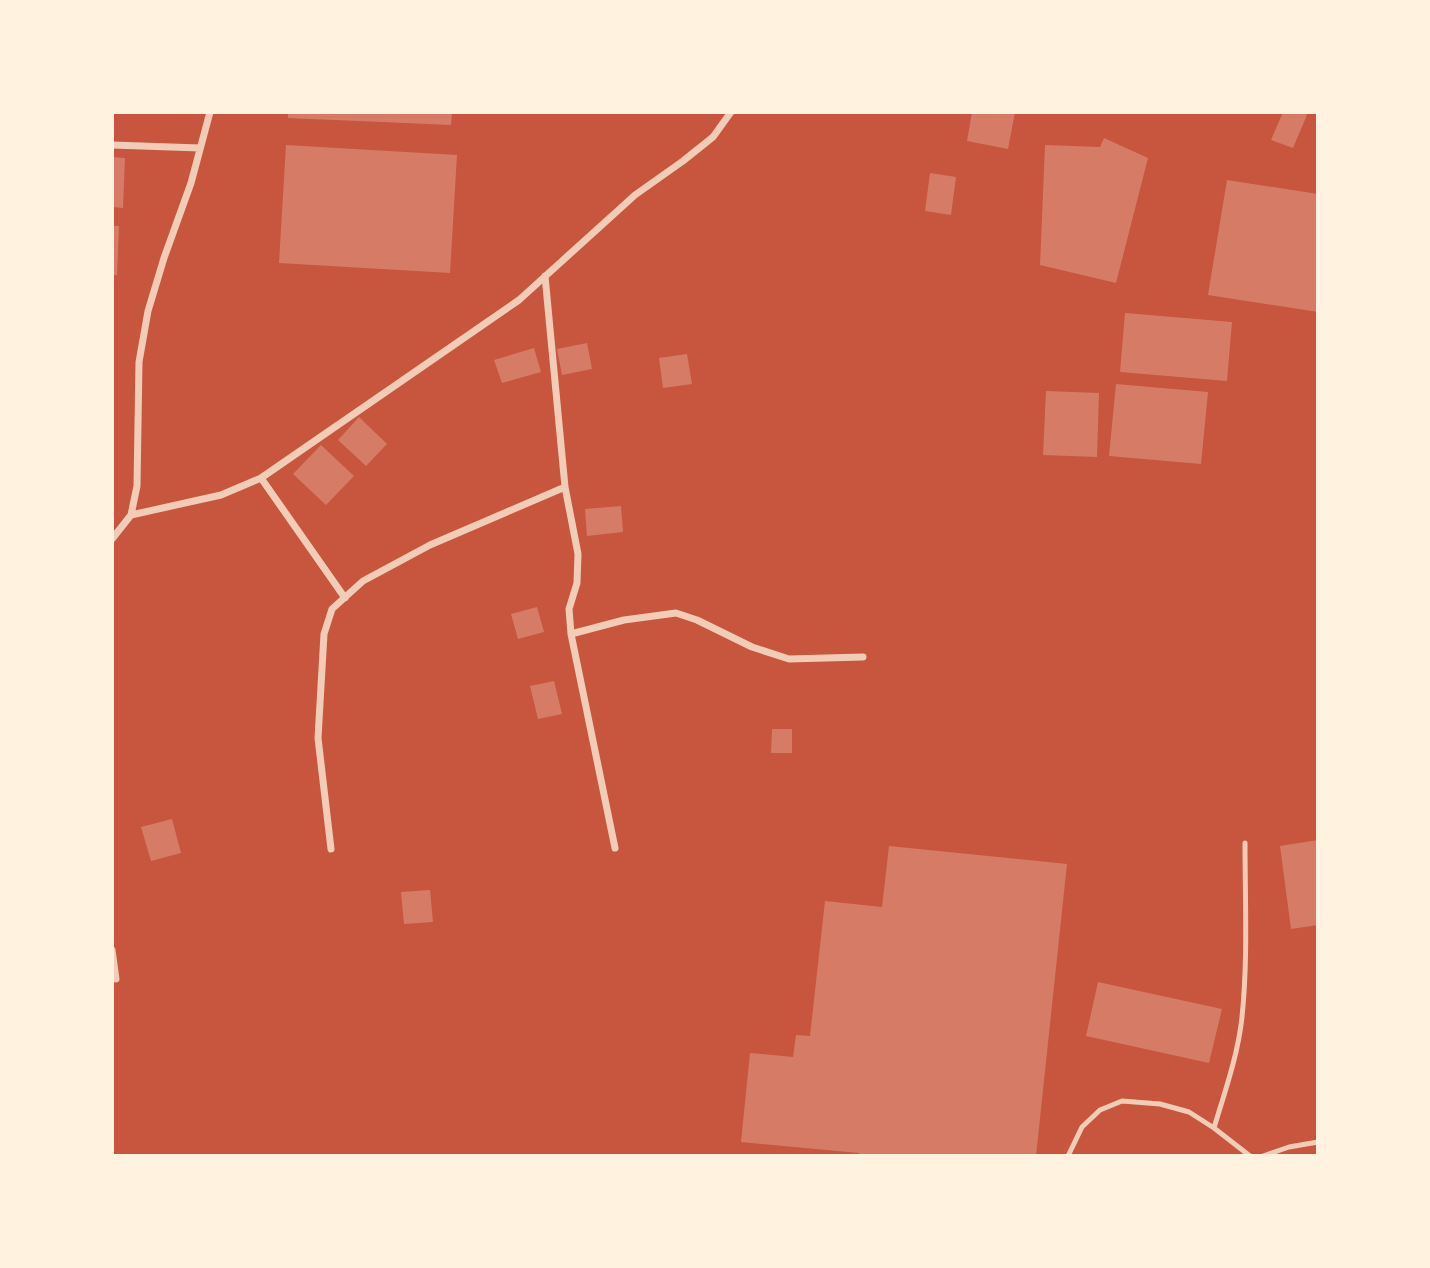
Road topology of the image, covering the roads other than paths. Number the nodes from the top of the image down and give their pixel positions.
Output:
1 (210, 112) edge
2 (731, 112) edge
3 (112, 145) edge
4 (200, 148) junction
5 (545, 276) junction
6 (261, 478) junction
7 (565, 487) junction
8 (131, 515) junction
9 (112, 539) edge
10 (345, 597) junction
11 (571, 634) junction
12 (863, 657) dead end
13 (1245, 843) dead end
14 (615, 848) dead end
15 (331, 849) dead end
16 (112, 950) edge
17 (116, 979) dead end
18 (1214, 1128) junction
19 (1318, 1142) edge
20 (1068, 1156) edge
21 (1250, 1156) edge
22 (1264, 1156) edge

1 - 4 street
2 - 5 street
3 - 4 street
4 - 8 street
5 - 6 street
5 - 7 street
6 - 8 street
6 - 10 street
7 - 10 street
7 - 11 street
8 - 9 street
10 - 15 street
11 - 12 street
11 - 14 street
13 - 18 lane
16 - 17 street
18 - 20 lane
18 - 21 lane
19 - 22 lane

